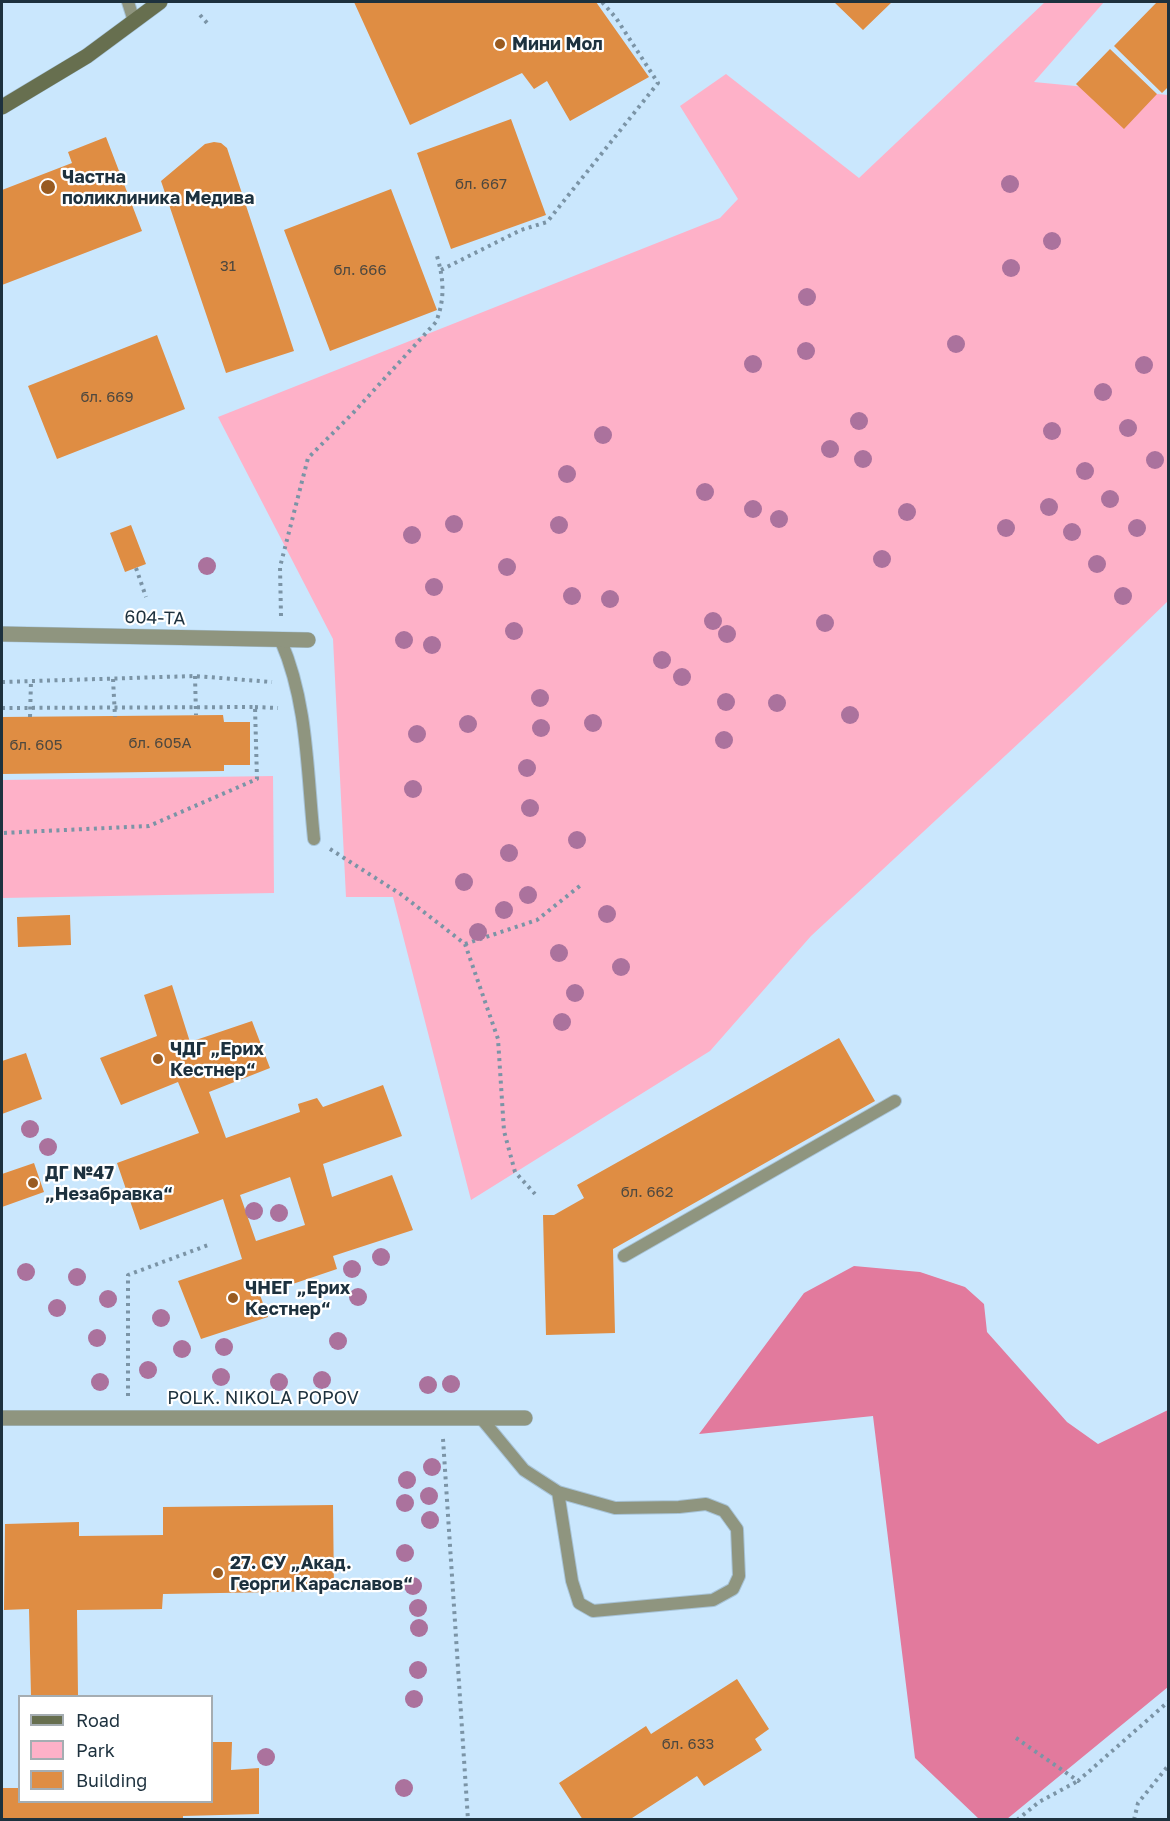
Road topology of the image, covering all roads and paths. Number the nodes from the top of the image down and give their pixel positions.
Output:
1 (128, 2) edge
2 (160, 2) edge
3 (602, 2) edge
4 (200, 15) dead end
5 (134, 21) junction
6 (208, 24) dead end
7 (2, 107) edge
8 (437, 256) dead end
9 (441, 270) junction
10 (136, 568) dead end
11 (146, 597) dead end
12 (2, 634) edge
13 (308, 640) dead end
14 (281, 641) junction
15 (195, 676) junction
16 (113, 679) junction
17 (31, 681) junction
18 (2, 682) edge
19 (297, 684) junction
20 (196, 707) junction
21 (2, 708) edge
22 (30, 708) junction
23 (115, 708) junction
24 (196, 715) dead end
25 (30, 717) dead end
26 (115, 717) dead end
27 (2, 833) edge
28 (314, 839) joint
29 (581, 885) dead end
30 (465, 944) junction
31 (895, 1101) dead end
32 (535, 1194) dead end
33 (211, 1244) dead end
34 (624, 1256) dead end
35 (2, 1418) edge
36 (129, 1418) junction
37 (441, 1418) junction
38 (481, 1418) junction
39 (525, 1418) dead end
40 (558, 1492) junction
41 (1168, 1702) edge
42 (1016, 1738) dead end
43 (1168, 1766) edge
44 (1078, 1781) junction
45 (468, 1820) edge
46 (1017, 1820) edge
47 (1134, 1820) edge

1 - 5 lane
2 - 5 street
3 - 9 path
4 - 6 path
5 - 7 street
8 - 9 path
9 - 14 path
10 - 11 path
12 - 14 street, 604-ТА
13 - 14 street, 604-ТА
14 - 19 lane
15 - 16 path
15 - 19 path
15 - 20 path
16 - 17 path
16 - 23 path
17 - 18 path
17 - 22 path
19 - 28 lane
20 - 23 path
20 - 24 path
20 - 27 path
21 - 22 path
22 - 23 path
22 - 25 path
23 - 26 path
28 - 30 path
29 - 30 path
30 - 32 path
31 - 34 lane
33 - 36 path
35 - 36 street, POLK. NIKOLA POPOV
36 - 37 street, POLK. NIKOLA POPOV
37 - 38 street, POLK. NIKOLA POPOV
37 - 45 path
38 - 39 street, POLK. NIKOLA POPOV
38 - 40 lane
40 - 40 lane
41 - 44 path
42 - 44 path
43 - 47 path
44 - 46 path

